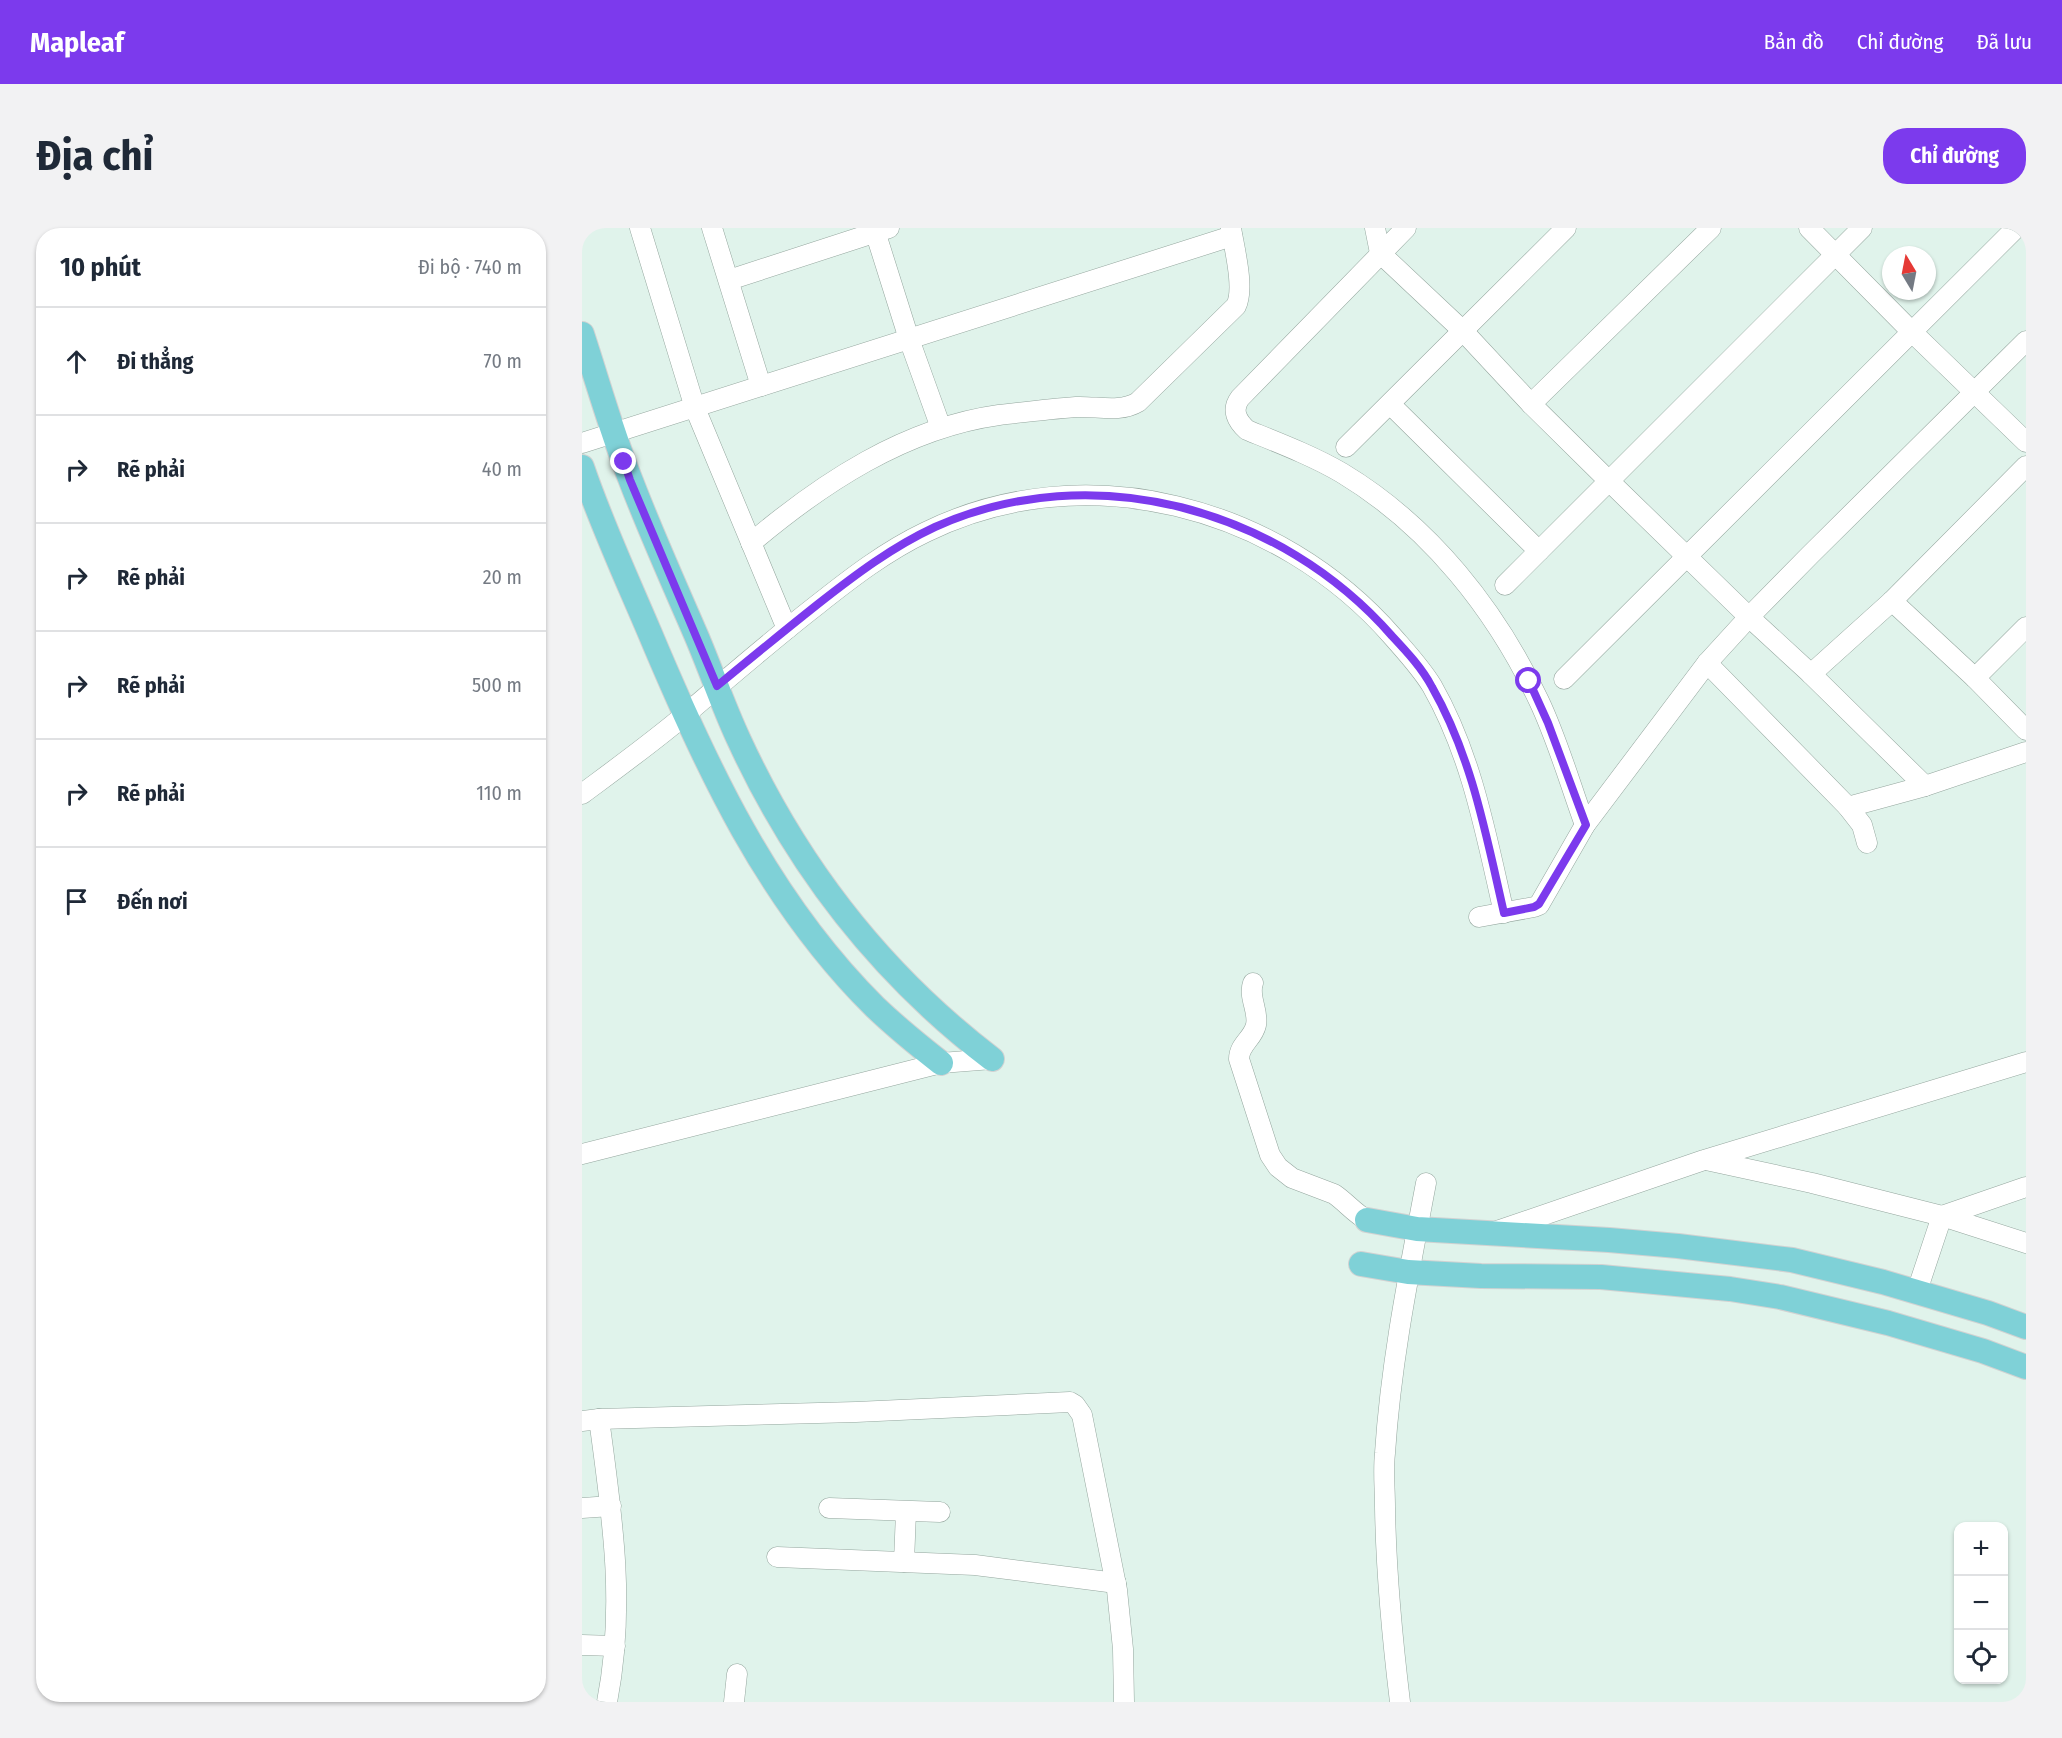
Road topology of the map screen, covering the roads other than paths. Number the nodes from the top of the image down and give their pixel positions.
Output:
1 (640, 228) edge
2 (712, 228) edge
3 (1375, 228) edge
4 (1406, 228) edge
5 (1566, 228) edge
6 (1712, 228) edge
7 (1809, 228) edge
8 (1862, 228) edge
9 (2016, 228) edge
10 (879, 229) edge
11 (1231, 232) edge
12 (1380, 253) junction
13 (1836, 254) junction
14 (729, 280) junction
15 (1463, 331) junction
16 (1912, 332) junction
17 (582, 334) edge
18 (909, 339) junction
19 (2026, 341) edge
20 (761, 386) junction
21 (1976, 392) junction
22 (1532, 404) junction
23 (1390, 405) junction
24 (695, 408) junction
25 (941, 428) junction
26 (615, 433) junction
27 (2026, 442) edge
28 (582, 443) edge
29 (1347, 447) dead end
30 (2026, 466) edge
31 (582, 467) edge
32 (1609, 481) junction
33 (751, 543) junction
34 (1539, 551) junction
35 (1686, 556) junction
36 (1505, 585) dead end
37 (1892, 600) junction
38 (1749, 617) junction
39 (2026, 627) edge
40 (787, 629) junction
41 (1707, 663) junction
42 (1811, 674) junction
43 (1975, 678) junction
44 (1564, 679) dead end
45 (717, 686) junction
46 (684, 715) junction
47 (2026, 730) edge
48 (2026, 752) edge
49 (1925, 786) junction
50 (582, 794) edge
51 (1848, 807) junction
52 (1586, 825) junction
53 (1867, 843) dead end
54 (1504, 913) junction
55 (1479, 917) dead end
56 (1253, 983) dead end
57 (992, 1059) joint
58 (2026, 1062) edge
59 (941, 1063) junction
60 (582, 1154) edge
61 (1704, 1160) junction
62 (1426, 1183) dead end
63 (2026, 1187) edge
64 (1942, 1216) junction
65 (1367, 1220) joint
66 (1418, 1229) junction
67 (1489, 1234) junction
68 (2026, 1244) edge
69 (1361, 1264) dead end
70 (1408, 1272) junction
71 (1917, 1292) junction
72 (2026, 1327) edge
73 (2026, 1367) edge
74 (590, 1420) edge
75 (611, 1506) junction
76 (582, 1508) edge
77 (829, 1508) dead end
78 (906, 1512) junction
79 (940, 1512) dead end
80 (777, 1557) dead end
81 (904, 1562) junction
82 (1116, 1583) junction
83 (582, 1644) edge
84 (615, 1646) junction
85 (736, 1674) dead end
86 (607, 1702) edge
87 (734, 1702) edge
88 (1124, 1702) edge
89 (1400, 1702) edge

1 - 24 street
2 - 14 street
3 - 12 street
4 - 12 street
5 - 15 street
6 - 22 street
7 - 13 street
8 - 13 street
9 - 16 street
10 - 14 street
10 - 18 street
11 - 18 street
11 - 25 street
12 - 15 street
12 - 52 street
13 - 16 street
13 - 32 street
14 - 20 street
15 - 22 street
15 - 23 street
16 - 21 street
16 - 35 street
17 - 26 main road
18 - 20 street
18 - 25 street
19 - 21 street
20 - 24 street
21 - 27 street
21 - 38 street
22 - 32 street
23 - 29 street
23 - 34 street
24 - 26 street
24 - 33 street
25 - 33 street
26 - 28 street
26 - 45 main road
30 - 37 street
31 - 46 main road
32 - 34 street
32 - 35 street
33 - 40 street
34 - 36 street
35 - 38 street
35 - 44 street
37 - 42 street
37 - 43 street
38 - 41 street
38 - 42 street
39 - 43 street
40 - 45 street
40 - 54 street
41 - 51 street
41 - 52 street
42 - 49 street
43 - 47 street
45 - 46 street
45 - 57 main road
46 - 50 street
46 - 59 main road
48 - 49 street
49 - 51 street
51 - 53 street
52 - 54 street
54 - 55 street
56 - 65 street
57 - 59 street
58 - 61 street
59 - 60 street
61 - 64 street
61 - 67 street
62 - 66 street
63 - 64 street
64 - 68 street
64 - 71 street
65 - 66 main road
66 - 67 main road
66 - 70 street
67 - 71 main road
69 - 70 main road
70 - 73 main road
70 - 89 street
71 - 72 main road
74 - 75 street
74 - 82 street
75 - 76 street
75 - 84 street
77 - 78 street
78 - 79 street
78 - 81 street
80 - 81 street
81 - 82 street
82 - 88 street
83 - 84 street
84 - 86 street
85 - 87 street

